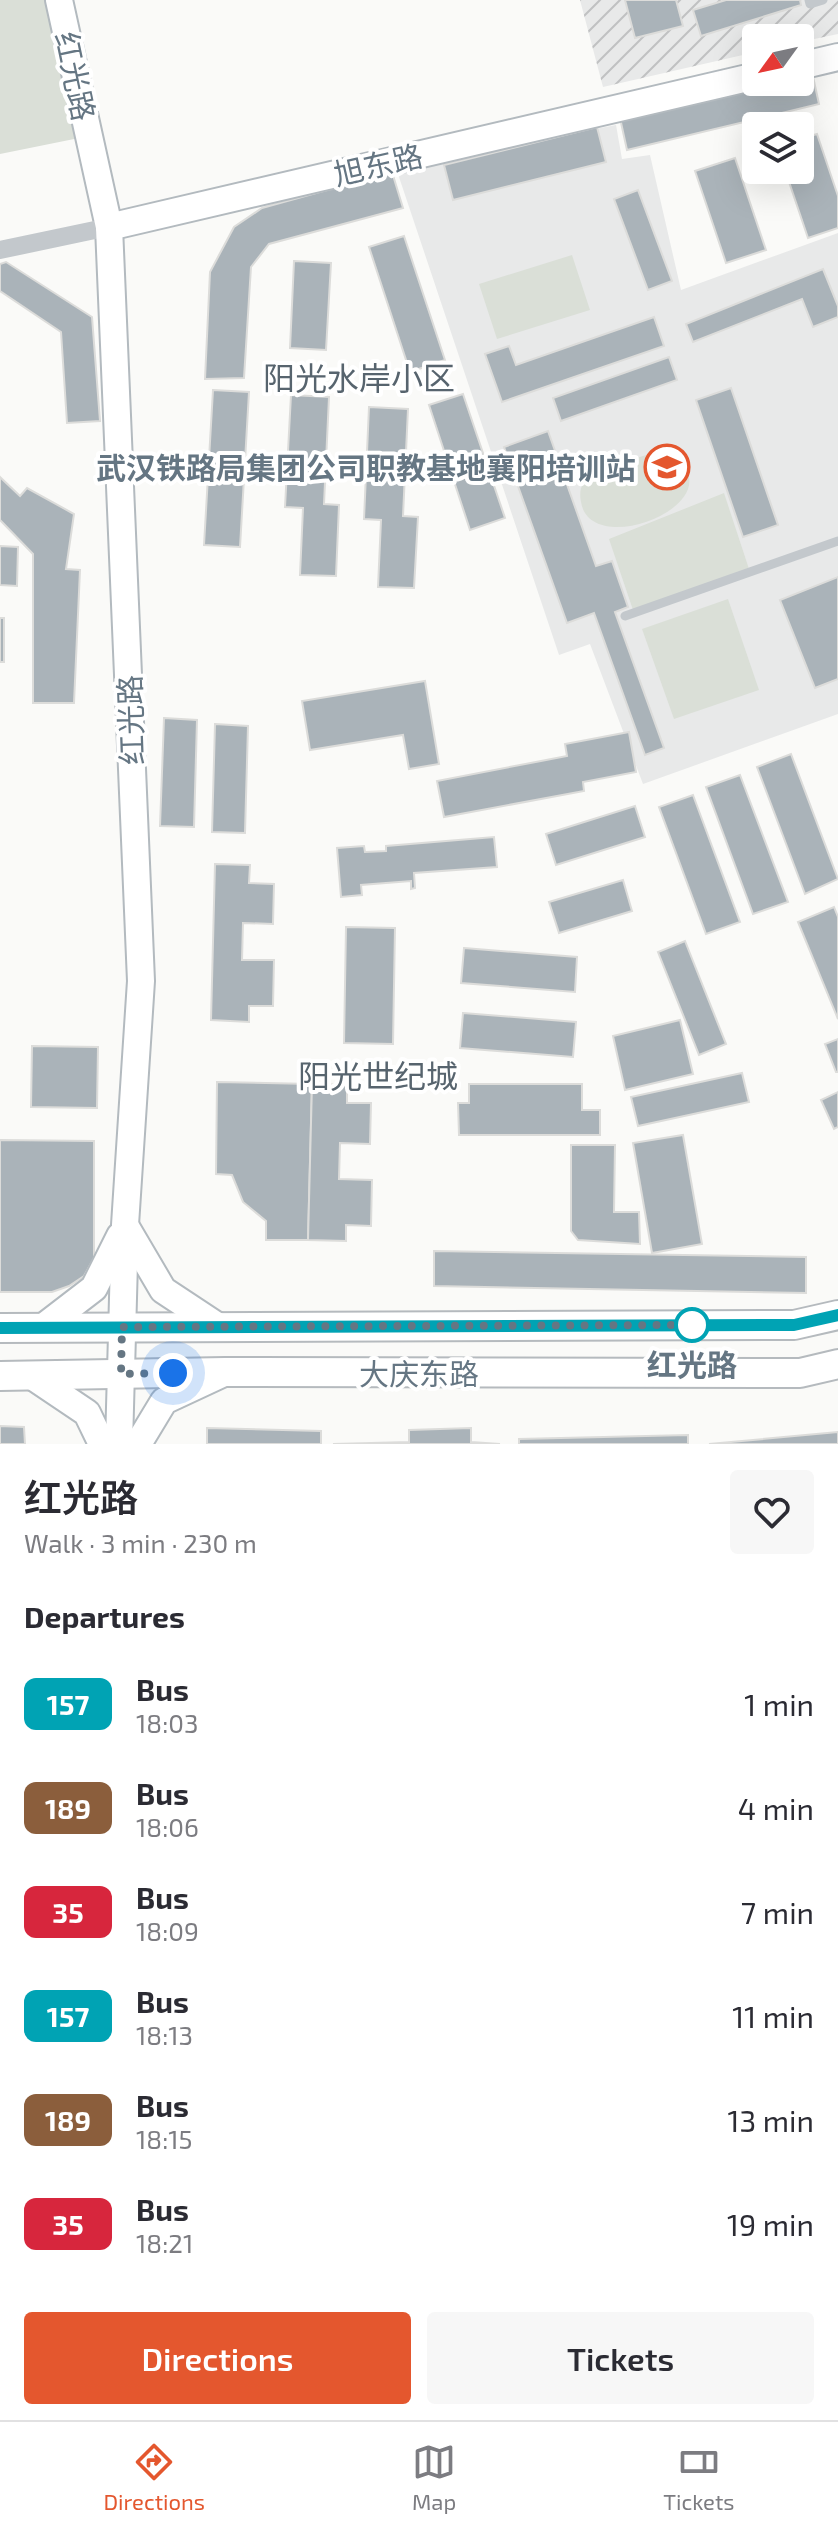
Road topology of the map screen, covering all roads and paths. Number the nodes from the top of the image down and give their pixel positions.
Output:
1 (59, 0) edge
2 (809, 0) edge
3 (823, 0) edge
4 (838, 57) edge
5 (814, 63) edge
6 (742, 79) edge
7 (109, 227) junction
8 (0, 250) edge
9 (838, 541) edge
10 (625, 616) dead end
11 (125, 1225) junction
12 (838, 1315) edge
13 (122, 1327) junction
14 (219, 1327) junction
15 (0, 1328) edge
16 (42, 1328) junction
17 (838, 1364) edge
18 (225, 1372) junction
19 (121, 1374) junction
20 (0, 1376) edge
21 (32, 1376) junction
22 (102, 1444) edge
23 (119, 1444) edge
24 (138, 1444) edge

1 - 7 street, 红光路
2 - 3 lane
4 - 5 street
6 - 7 street, 旭东路
7 - 8 street, 旭东路
7 - 11 street, 红光路
9 - 10 lane
11 - 13 street, 红光路
11 - 14 street
11 - 16 street
12 - 14 main road, 大庆东路
13 - 14 main road, 大庆东路
13 - 16 main road, 大庆东路
13 - 19 street, 红光路
15 - 16 main road, 大庆东路
17 - 18 main road, 大庆东路
18 - 19 main road, 大庆东路
18 - 24 street
19 - 21 main road, 大庆东路
19 - 23 street, 红光路
20 - 21 main road, 大庆东路
21 - 22 street

